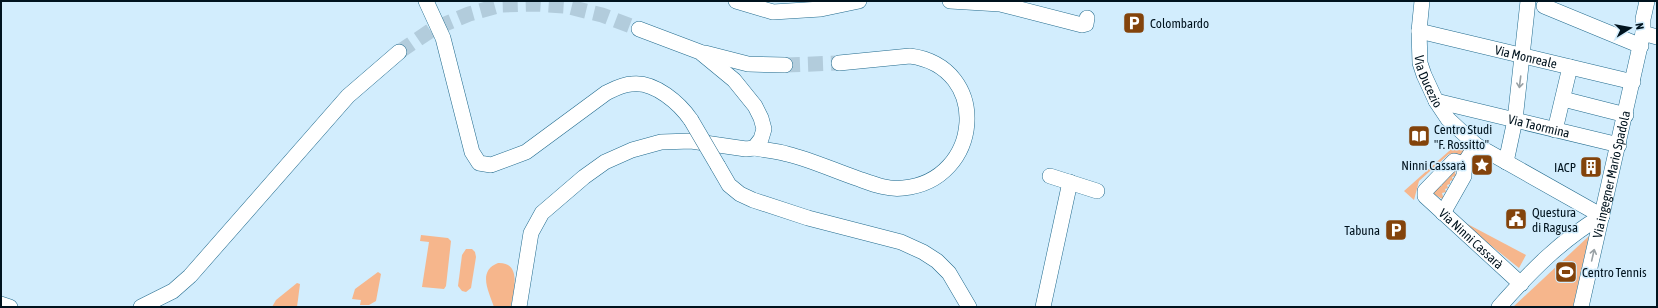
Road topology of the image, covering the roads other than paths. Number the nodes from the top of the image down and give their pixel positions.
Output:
1 (426, 1) edge
2 (859, 1) edge
3 (950, 1) edge
4 (1422, 1) edge
5 (1528, 1) edge
6 (1647, 1) edge
7 (745, 3) edge
8 (1544, 6) dead end
9 (1087, 18) dead end
10 (639, 29) tunnel mouth
11 (1419, 31) junction
12 (1646, 40) edge
13 (399, 52) tunnel mouth
14 (700, 52) junction
15 (1523, 56) junction
16 (839, 63) tunnel mouth
17 (785, 64) tunnel mouth
18 (1570, 68) junction
19 (1633, 82) junction
20 (1562, 99) junction
21 (1436, 101) junction
22 (1626, 115) junction
23 (1515, 120) junction
24 (1555, 130) junction
25 (1619, 144) junction
26 (1476, 145) junction
27 (754, 148) junction
28 (1506, 162) junction
29 (1464, 164) junction
30 (1050, 176) dead end
31 (1070, 182) junction
32 (1097, 191) dead end
33 (1443, 213) junction
34 (1602, 216) junction
35 (1521, 284) junction
36 (1, 304) edge
37 (10, 307) edge
38 (141, 307) edge
39 (519, 307) edge
40 (969, 307) edge
41 (1043, 307) edge
42 (1498, 307) edge
43 (1581, 307) edge

1 - 40 street, bridge
2 - 7 street
3 - 9 street
4 - 11 street, Via Ducezio
5 - 15 street
6 - 12 street, Via ingegner Mario Spadola
8 - 12 street
10 - 14 street
11 - 15 street, Via Monreale
11 - 21 street, Via Ducezio
12 - 19 street, Via ingegner Mario Spadola
13 - 38 street
14 - 17 street
14 - 27 street
15 - 18 street, Via Monreale
15 -> 23 street
16 - 27 street
18 - 19 street, Via Monreale
18 - 20 street
19 - 22 street, Via ingegner Mario Spadola
20 - 22 street
20 - 24 street
21 - 23 street, Via Taormina
21 - 26 street, Via Ducezio
22 - 25 street, Via ingegner Mario Spadola
23 - 24 street, Via Taormina
23 - 28 street
24 - 25 street, Via Taormina
25 - 34 street, Via ingegner Mario Spadola
26 - 28 street, Via Ducezio
26 - 29 street, Via Ninni Cassarà
27 - 39 street
28 - 34 street, Via Ducezio
29 - 33 street, Via Ninni Cassarà
29 - 33 street
30 - 31 street
31 - 32 street
31 - 41 street
33 - 35 street, Via Ninni Cassarà
34 - 35 street
43 -> 34 street, Via ingegner Mario Spadola
35 - 42 street
36 - 37 street

